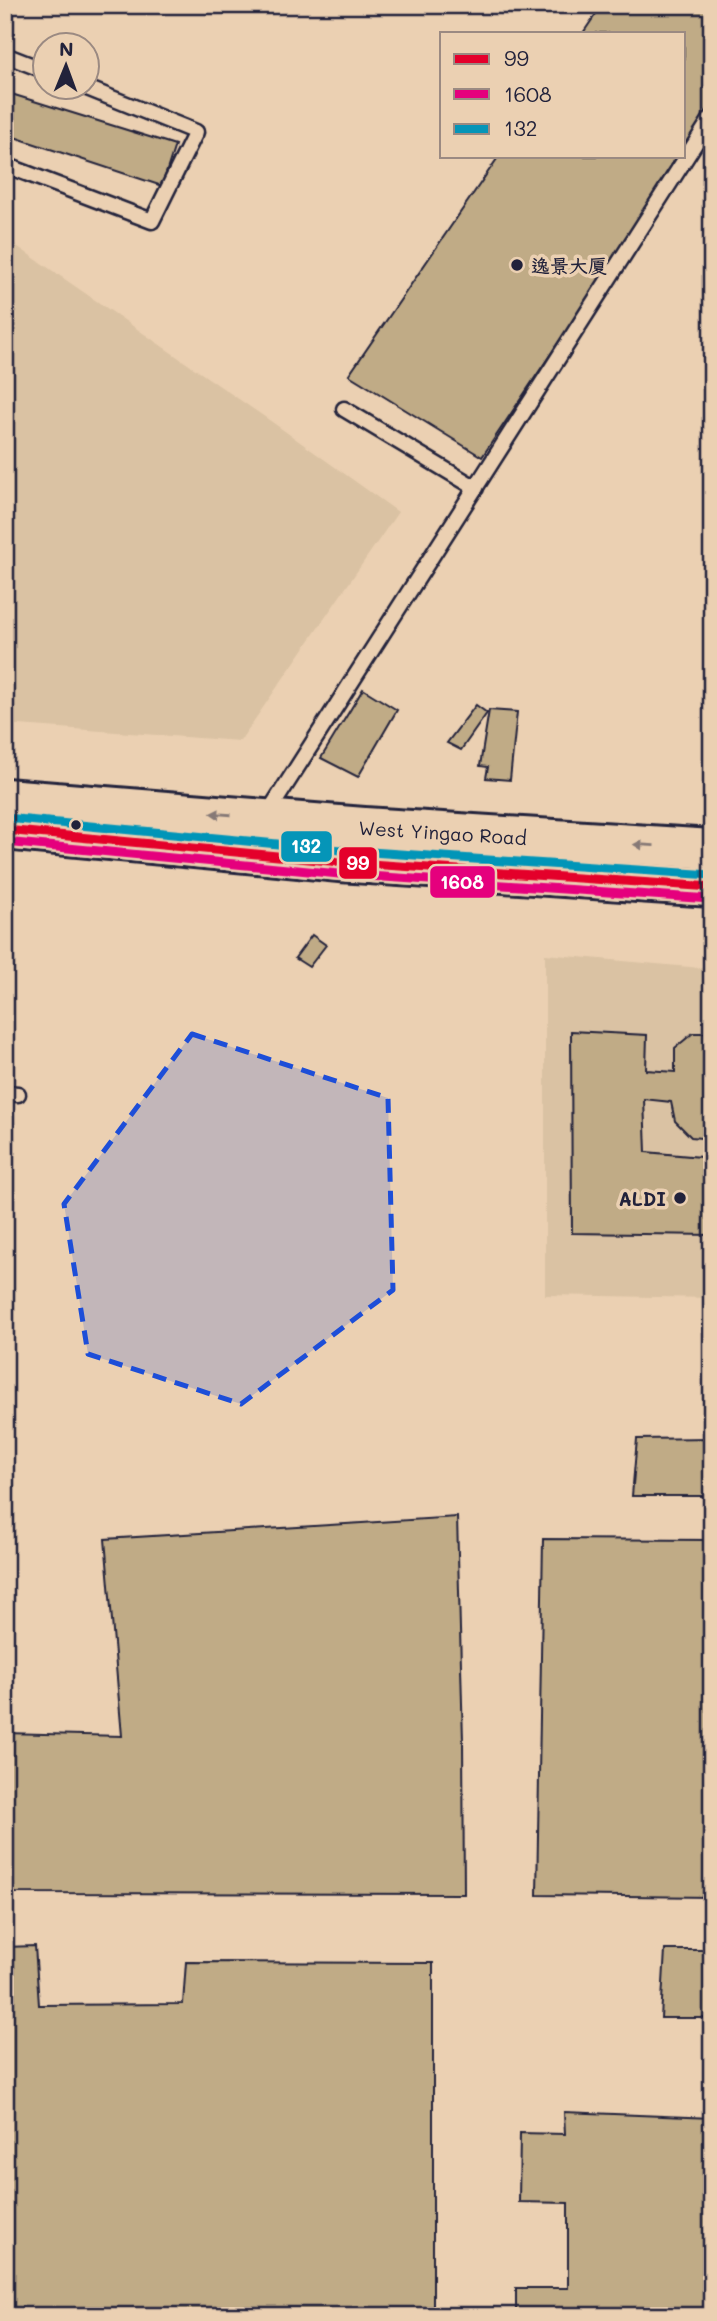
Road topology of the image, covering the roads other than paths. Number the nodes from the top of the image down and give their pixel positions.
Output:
1 (5, 55) edge
2 (32, 66) edge
3 (102, 94) edge
4 (712, 117) edge
5 (686, 158) edge
6 (686, 158) edge
7 (5, 165) edge
8 (344, 409) dead end
9 (476, 488) junction
10 (5, 797) edge
11 (265, 817) junction
12 (5, 830) edge
13 (712, 849) edge
14 (712, 887) edge

1 - 2 lane
3 - 7 lane
4 - 6 lane
5 - 9 lane
8 - 9 lane
9 - 11 lane
11 -> 10 main road, West Yingao Road
13 -> 11 main road, West Yingao Road
12 - 14 main road, West Yingao Road

